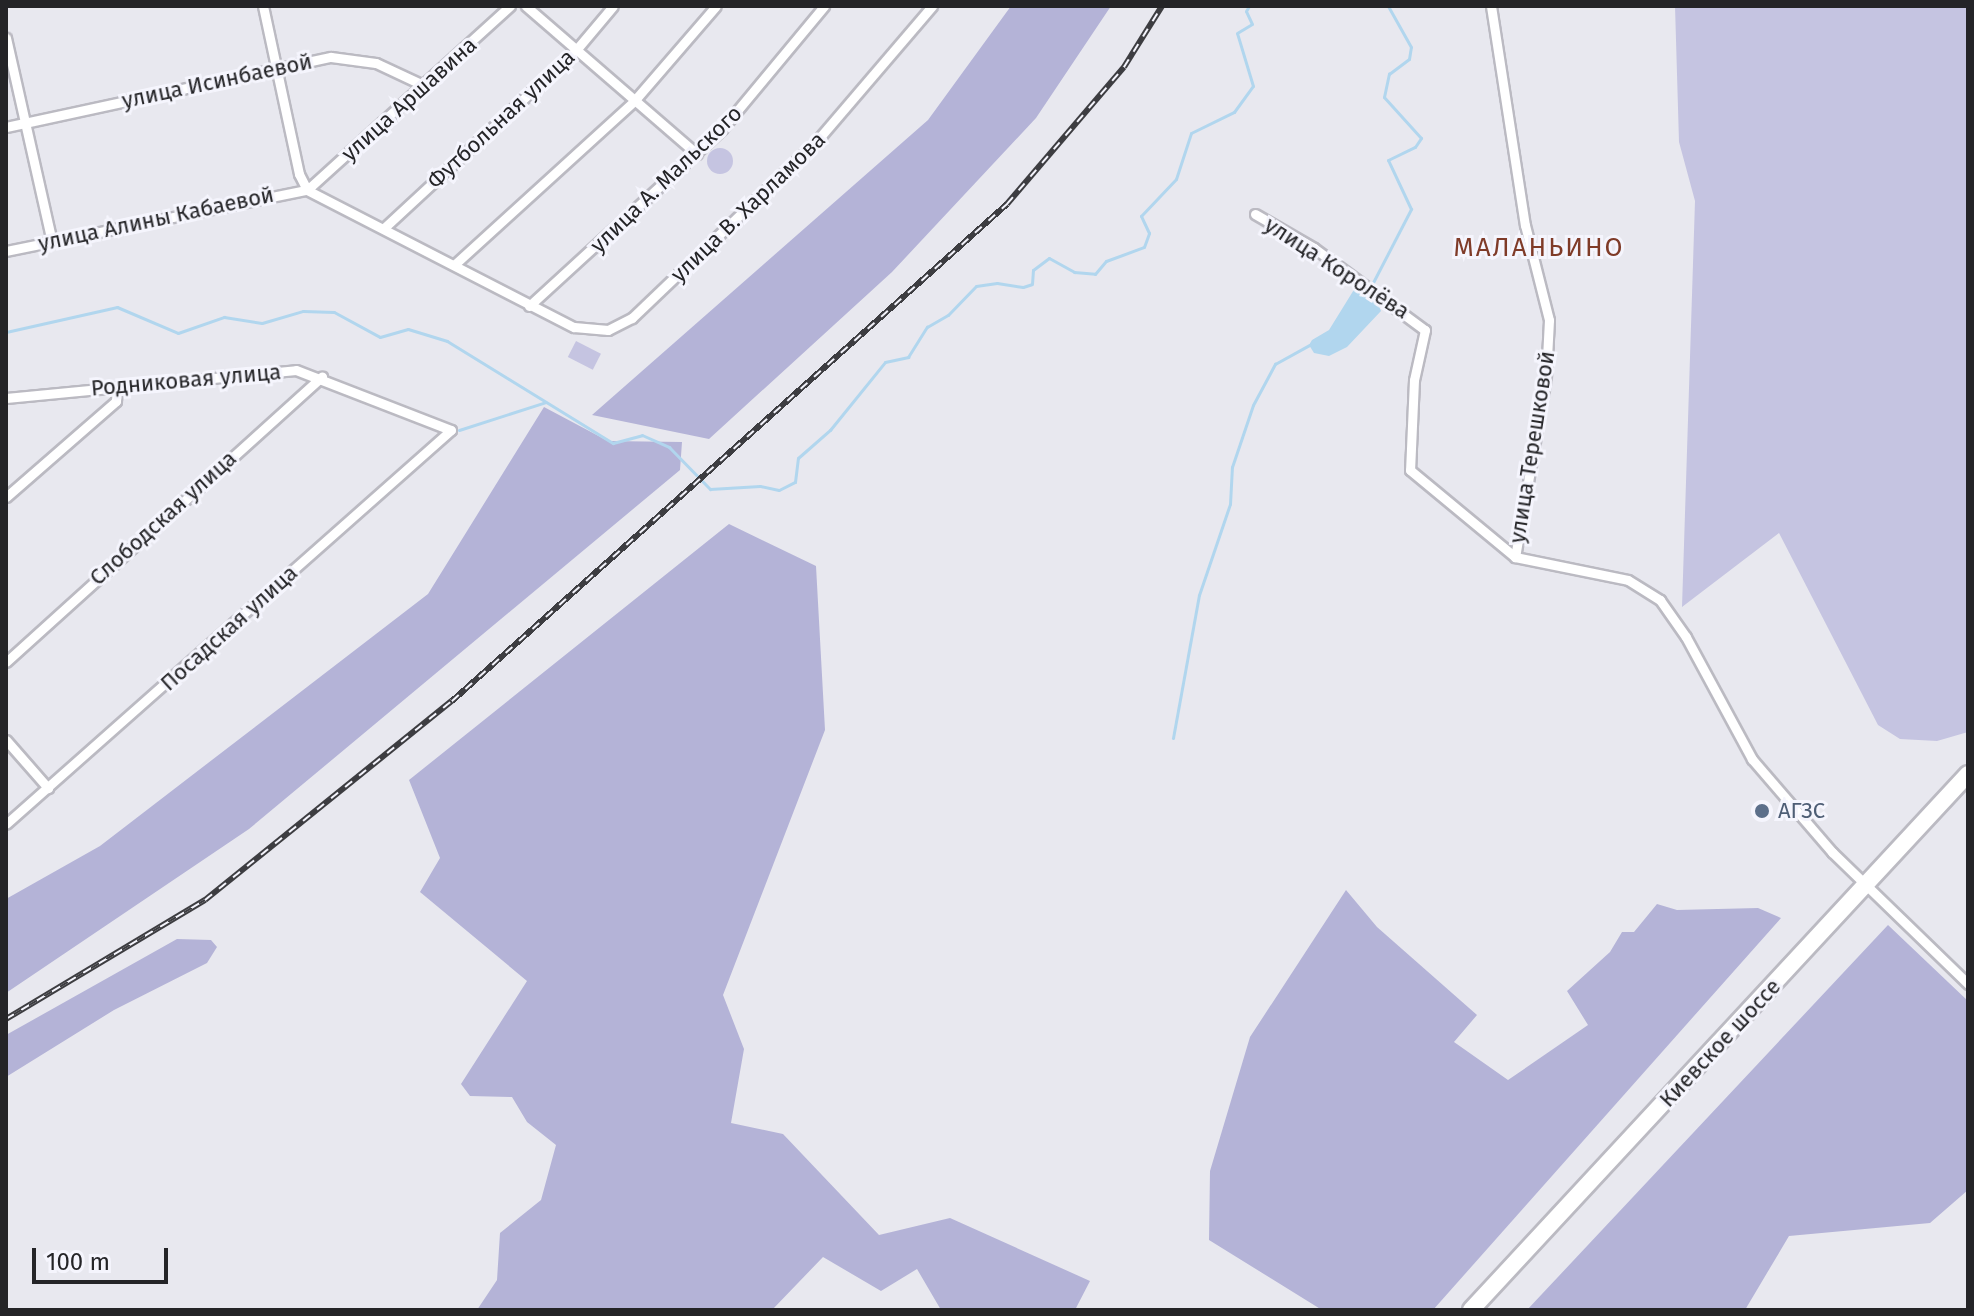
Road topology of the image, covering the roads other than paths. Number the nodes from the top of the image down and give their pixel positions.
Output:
1 (263, 6) edge
2 (510, 6) edge
3 (526, 6) edge
4 (613, 6) edge
5 (716, 6) edge
6 (824, 6) edge
7 (932, 6) edge
8 (1491, 6) edge
9 (6, 38) edge
10 (576, 50) junction
11 (278, 68) junction
12 (425, 86) junction
13 (634, 101) junction
14 (27, 123) junction
15 (6, 127) edge
16 (697, 154) junction
17 (307, 190) junction
18 (1255, 214) dead end
19 (384, 228) junction
20 (52, 242) junction
21 (6, 251) edge
22 (454, 265) junction
23 (529, 306) junction
24 (322, 376) junction
25 (117, 387) junction
26 (6, 398) edge
27 (451, 430) joint
28 (6, 497) edge
29 (1515, 557) junction
30 (6, 662) edge
31 (6, 740) edge
32 (1968, 774) edge
33 (48, 788) junction
34 (6, 824) edge
35 (1867, 885) junction
36 (1968, 984) edge
37 (1471, 1310) edge

1 - 11 street
2 - 12 street, улица Аршавина
3 - 10 street
4 - 10 street, Футбольная улица
5 - 13 street
6 - 16 street, улица А. Мальского
7 - 23 street, улица В. Харламова
8 - 29 street, улица Терешковой
9 - 14 street
10 - 13 street
10 - 19 street, Футбольная улица
11 - 12 street, улица Исинбаевой
11 - 14 street, улица Исинбаевой
11 - 17 street
12 - 17 street, улица Аршавина
13 - 16 street
13 - 22 street
14 - 15 street, улица Исинбаевой
14 - 20 street
16 - 23 street, улица А. Мальского
17 - 19 street, улица В. Харламова
17 - 20 street, улица Алины Кабаевой
18 - 29 street, улица Королёва
19 - 22 street, улица В. Харламова
20 - 21 street, улица Алины Кабаевой
22 - 23 street, улица В. Харламова
24 - 25 street, Родниковая улица
24 - 27 street, Родниковая улица
24 - 30 street, Слободская улица
25 - 26 street, Родниковая улица
25 - 28 street
27 - 33 street, Посадская улица
29 - 35 street
31 - 33 street
32 - 35 highway, Киевское шоссе
33 - 34 street, Посадская улица
35 - 36 street
35 - 37 highway, Киевское шоссе

